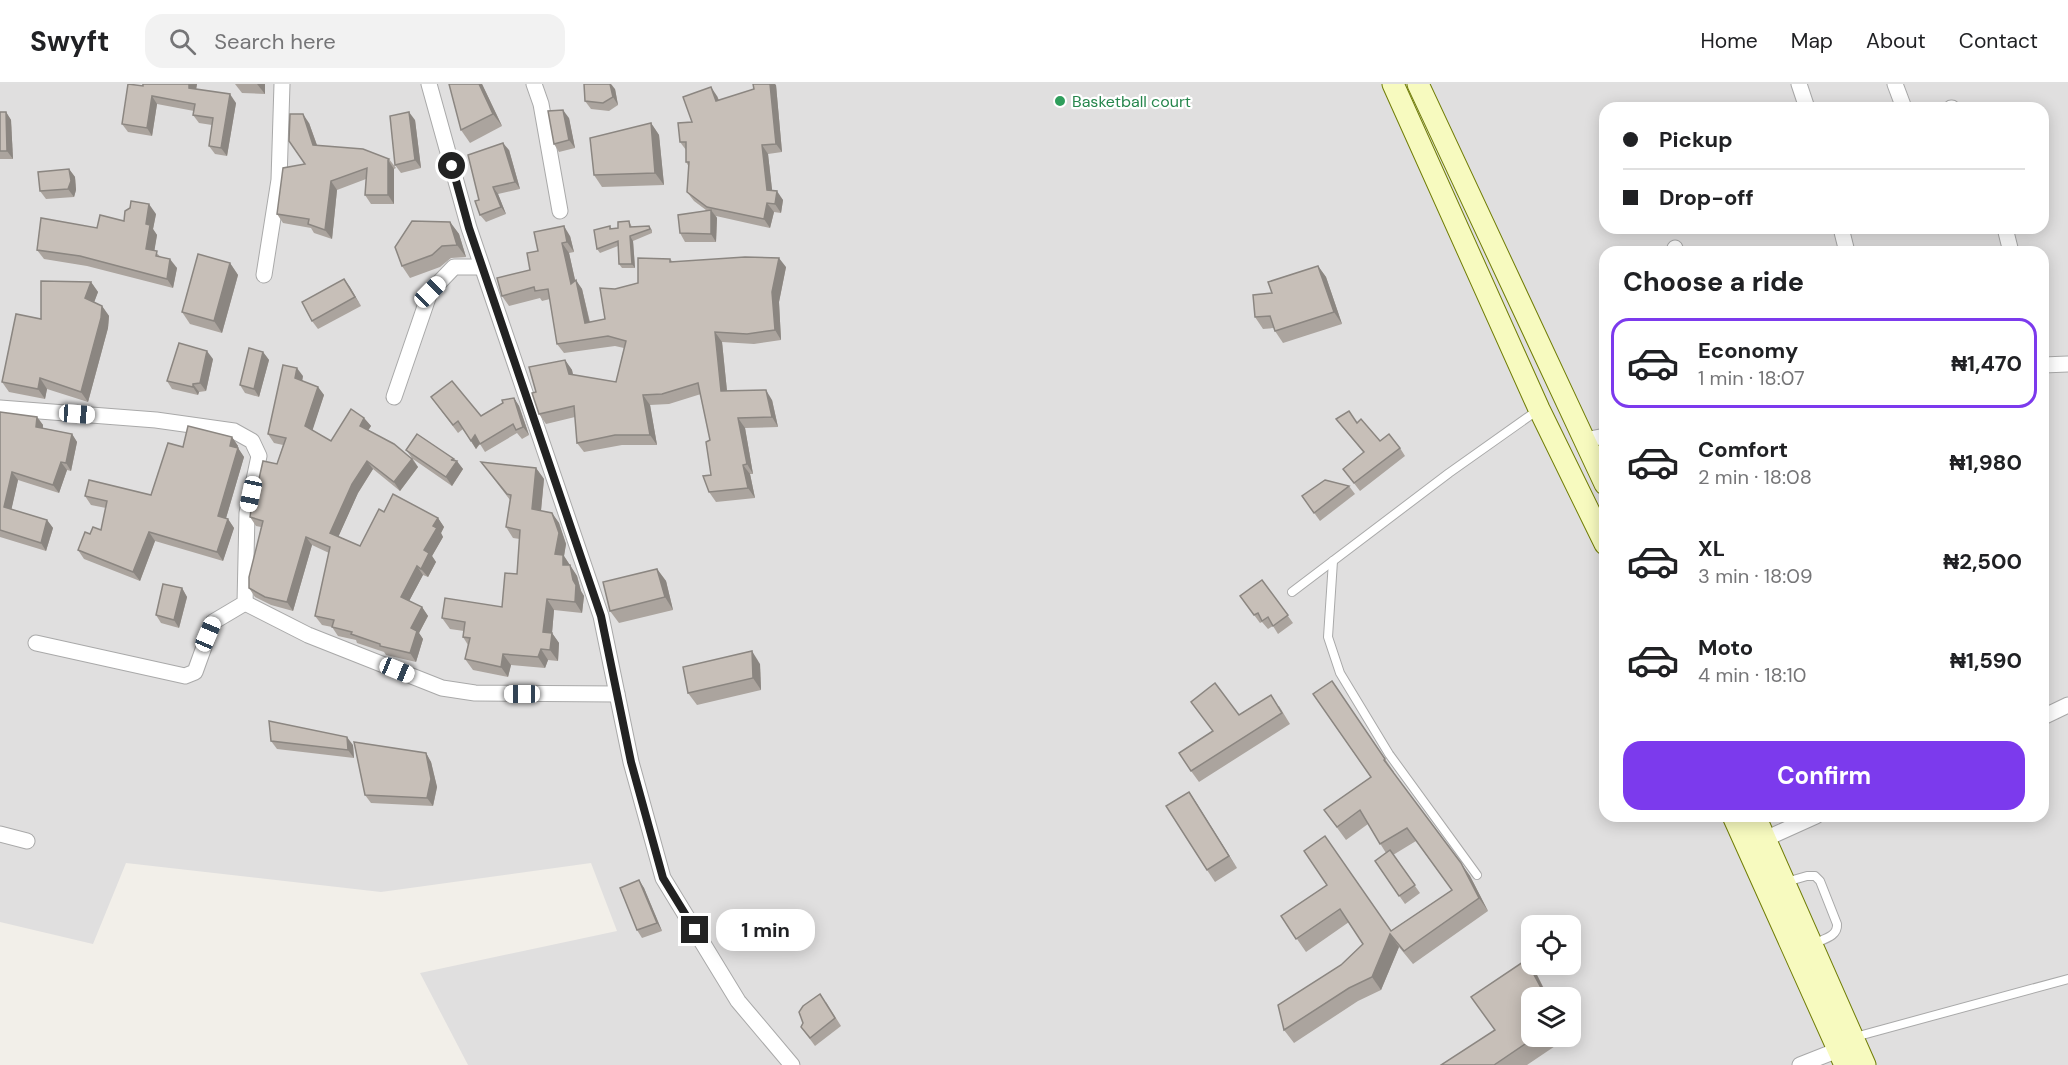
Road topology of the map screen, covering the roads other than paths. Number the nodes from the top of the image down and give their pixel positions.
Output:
1 (282, 84) edge
2 (429, 84) edge
3 (534, 84) edge
4 (1393, 84) edge
5 (1418, 84) edge
6 (1799, 84) edge
7 (1895, 84) edge
8 (1805, 102) edge
9 (1902, 102) edge
10 (560, 211) dead end
11 (482, 267) junction
12 (264, 275) dead end
13 (2068, 364) edge
14 (2049, 365) edge
15 (394, 397) dead end
16 (0, 408) edge
17 (1539, 409) junction
18 (1595, 438) edge
19 (1599, 456) edge
20 (1599, 532) edge
21 (1333, 561) junction
22 (1292, 592) dead end
23 (244, 603) junction
24 (36, 643) dead end
25 (617, 694) junction
26 (2068, 705) edge
27 (2049, 714) edge
28 (1736, 822) edge
29 (1758, 822) edge
30 (1803, 822) edge
31 (0, 834) edge
32 (1765, 839) junction
33 (27, 841) dead end
34 (1477, 876) dead end
35 (1784, 882) junction
36 (1812, 944) junction
37 (2068, 979) edge
38 (1845, 1051) edge
39 (792, 1065) edge
40 (1800, 1065) edge
41 (1865, 1065) edge

1 - 12 street
2 - 11 street
3 - 10 street
4 - 17 main road
5 - 18 main road
6 - 8 street
7 - 9 street
11 - 15 street
11 - 25 street
13 - 14 street
16 - 23 street
17 - 20 main road
17 - 21 lane
18 - 19 main road
21 - 22 lane
21 - 34 lane
23 - 24 street
23 - 25 street
25 - 39 street
26 - 27 street
28 - 38 main road
29 - 32 main road
30 - 32 street
31 - 33 street
32 - 35 main road
35 - 36 main road
35 - 36 lane
36 - 38 main road
37 - 38 lane
38 - 40 street
38 - 41 main road

